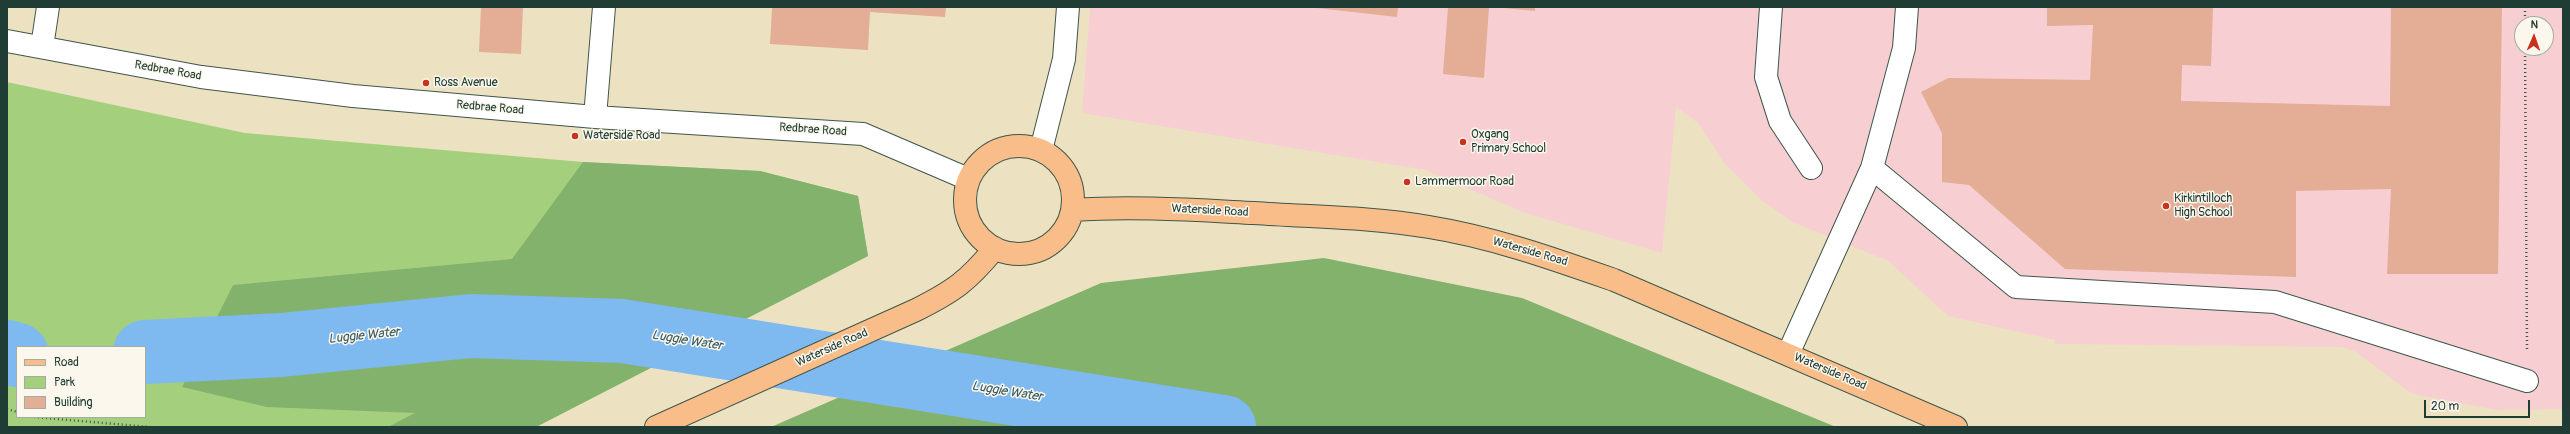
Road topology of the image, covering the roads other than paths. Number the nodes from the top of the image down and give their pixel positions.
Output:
1 (48, 7) edge
2 (604, 7) edge
3 (1068, 7) edge
4 (1771, 7) edge
5 (1907, 7) edge
6 (7, 41) edge
7 (42, 47) junction
8 (595, 116) junction
9 (1041, 150) junction
10 (1811, 168) dead end
11 (1872, 168) junction
12 (968, 179) junction
13 (1073, 210) junction
14 (995, 248) junction
15 (1788, 354) junction
16 (2527, 381) road end
17 (667, 425) edge
18 (1956, 427) edge

1 - 7 street
2 - 8 street
3 - 9 street
4 - 10 street
5 - 11 street
6 - 7 street, Redbrae Road
7 - 8 street, Redbrae Road
8 - 12 street, Redbrae Road
9 - 12 main road
9 - 13 main road
11 - 15 street
11 - 16 street
12 - 14 main road
13 - 14 main road
13 - 15 main road, Waterside Road
14 - 17 main road, Waterside Road
15 - 18 main road, Waterside Road

